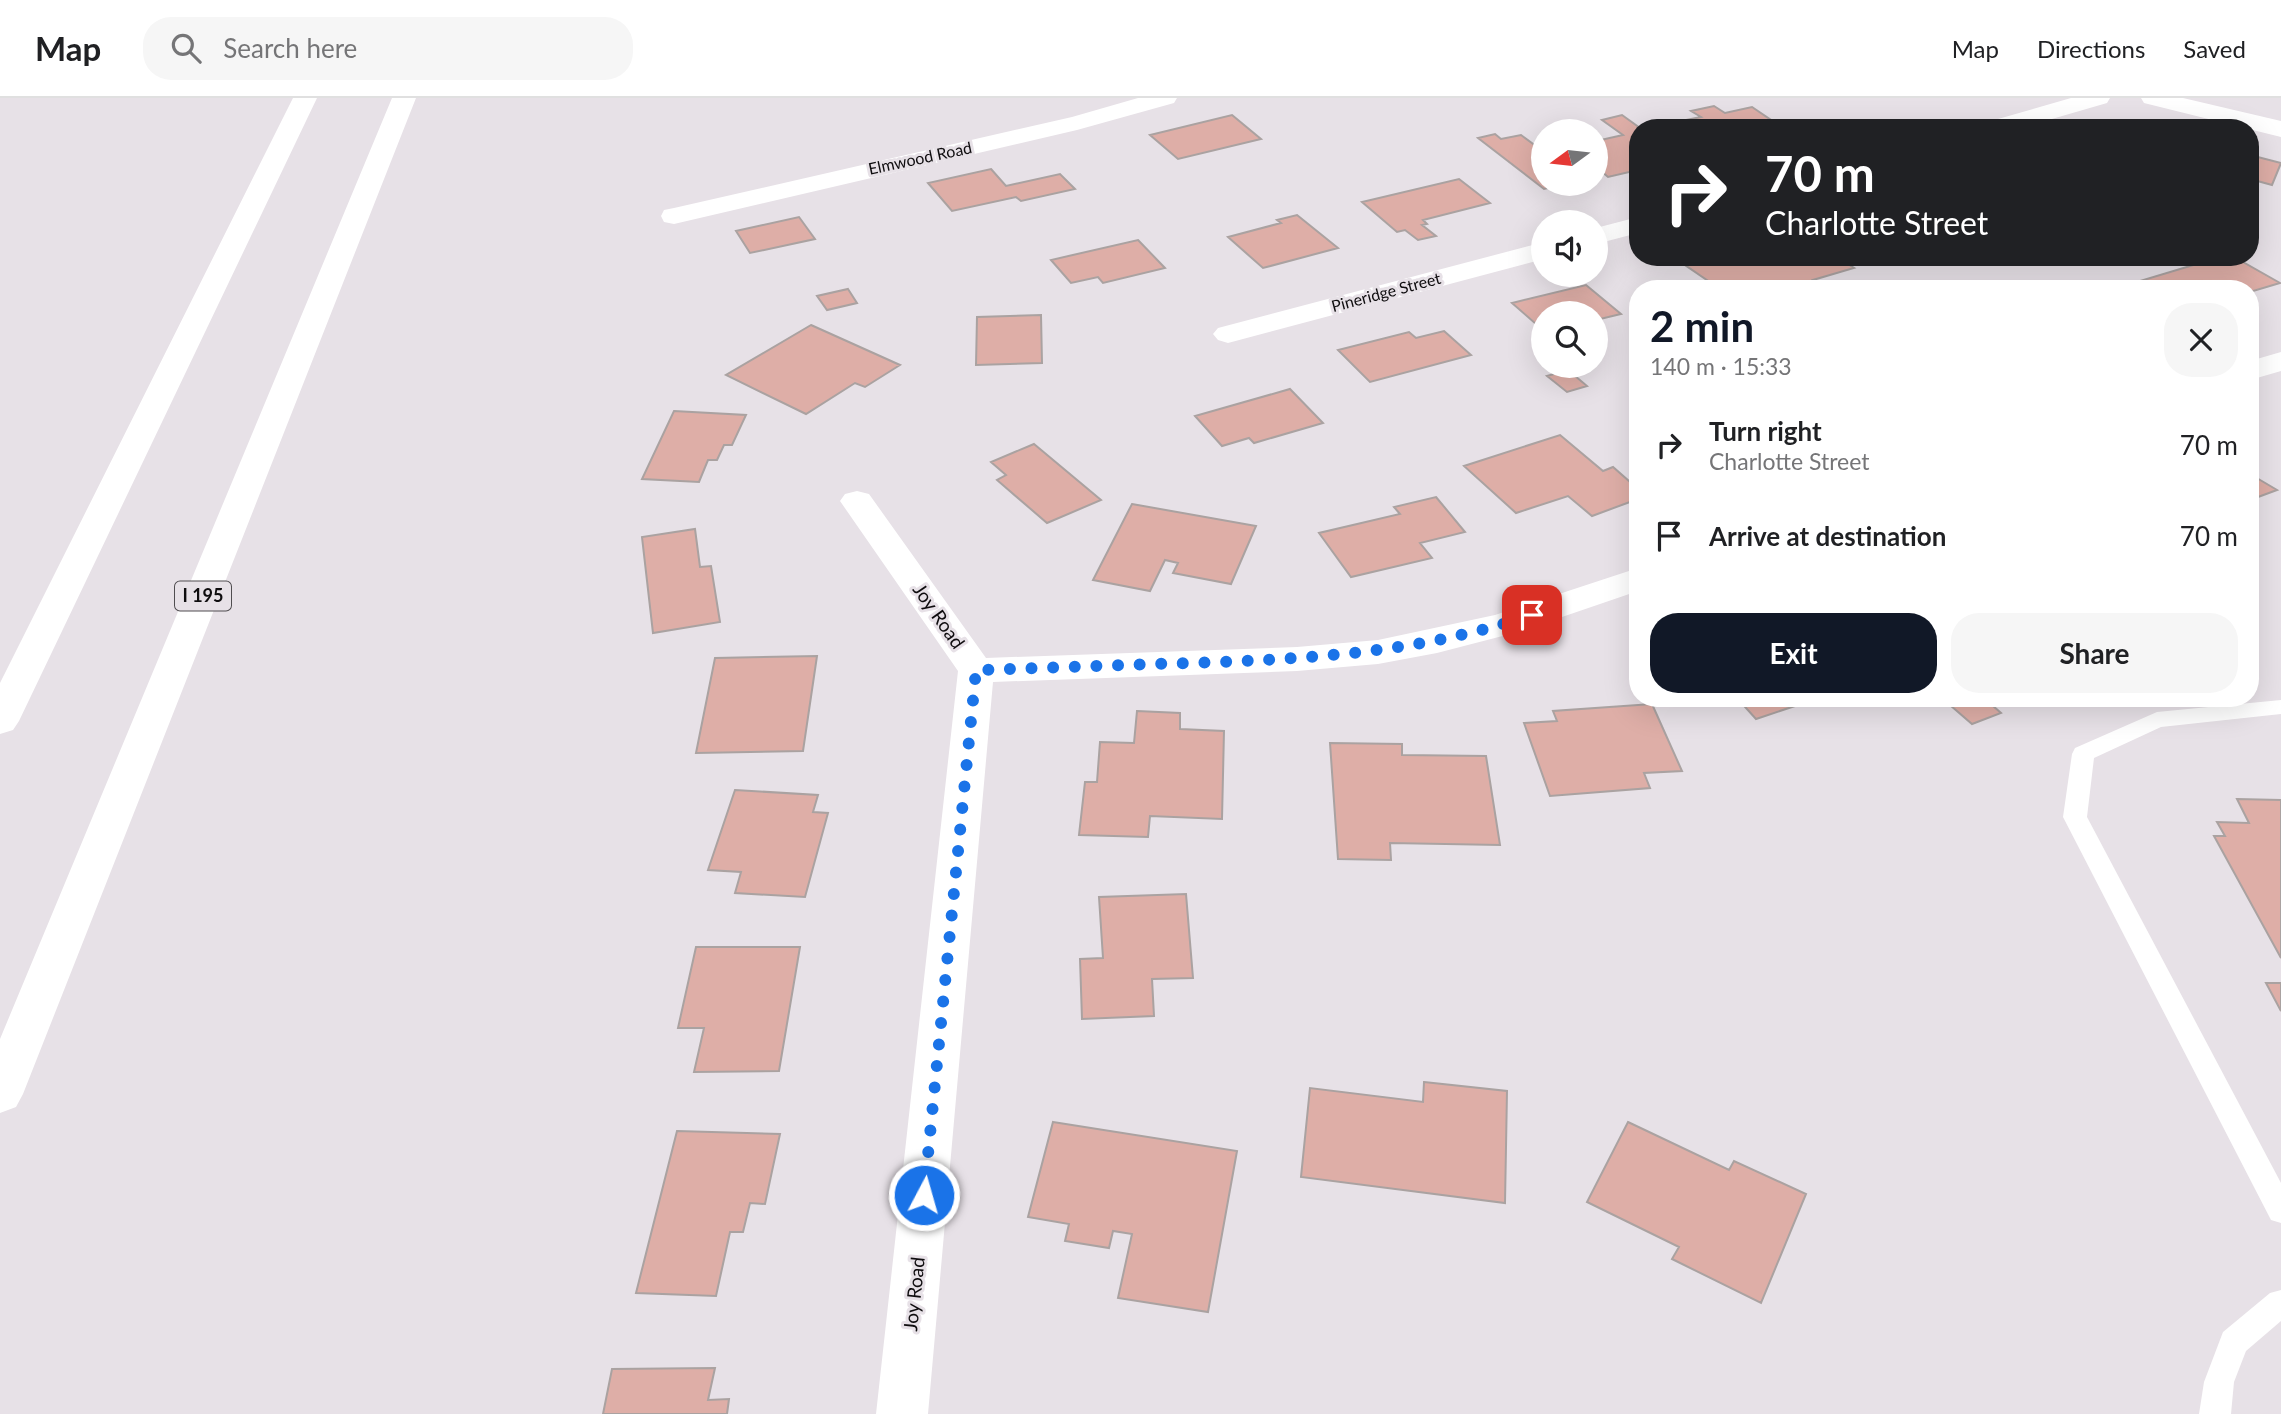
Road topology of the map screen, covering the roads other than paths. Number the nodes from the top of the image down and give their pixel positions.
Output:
1 (305, 98) edge
2 (404, 98) edge
3 (1165, 98) edge
4 (2098, 98) edge
5 (2169, 100) edge
6 (2024, 119) edge
7 (2242, 119) edge
8 (2259, 123) edge
9 (2281, 129) edge
10 (674, 216) dead end
11 (1629, 227) edge
12 (1608, 233) edge
13 (1531, 253) edge
14 (1228, 334) dead end
15 (2281, 361) edge
16 (2259, 368) edge
17 (857, 501) dead end
18 (1629, 582) edge
19 (976, 670) junction
20 (2281, 707) edge
21 (0, 721) edge
22 (0, 1094) edge
23 (2281, 1211) edge
24 (2281, 1303) edge
25 (902, 1414) edge
26 (2215, 1414) edge

1 - 21 main road
2 - 22 main road, I 195
3 - 10 main road, Elmwood Road
4 - 6 main road
5 - 7 main road
8 - 9 main road
11 - 12 main road
13 - 14 main road, Pineridge Street
15 - 16 main road
17 - 19 main road, Joy Road
18 - 19 main road
19 - 25 main road, Joy Road
20 - 23 lane
24 - 26 lane

